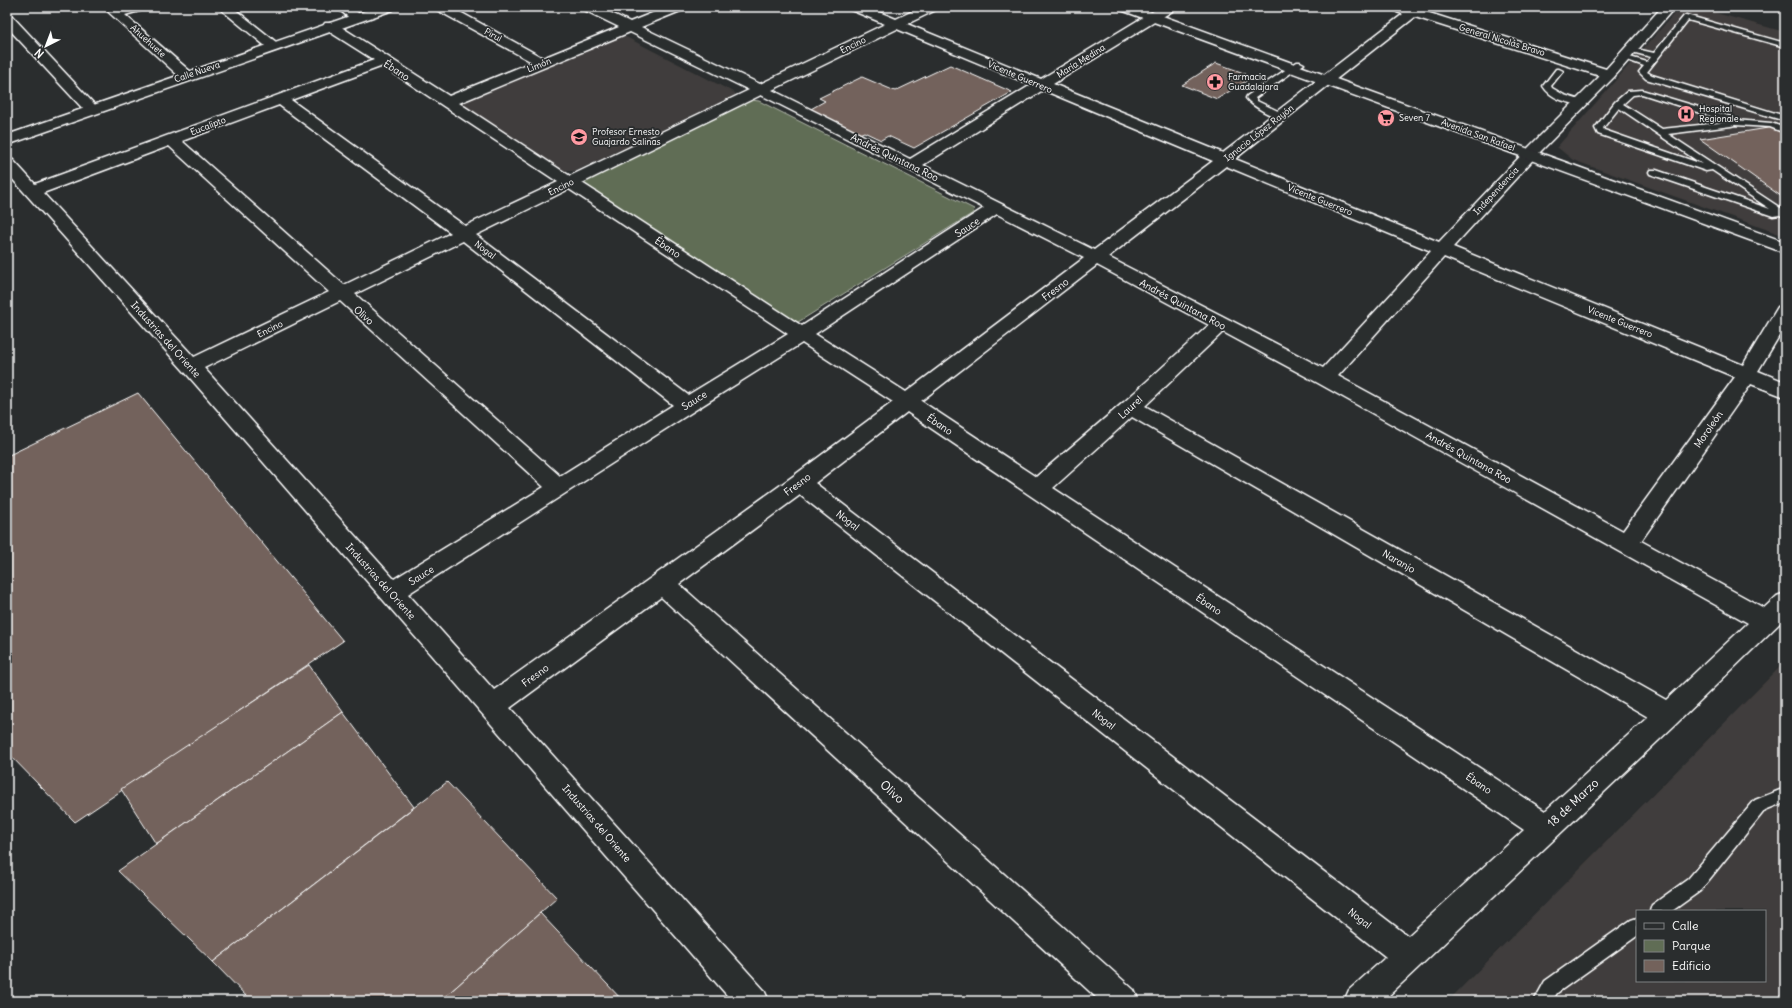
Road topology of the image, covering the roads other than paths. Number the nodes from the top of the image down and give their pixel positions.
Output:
1 (138, 7) edge
2 (224, 7) edge
3 (342, 7) edge
4 (388, 7) edge
5 (442, 7) edge
6 (589, 7) edge
7 (678, 7) edge
8 (856, 7) edge
9 (931, 7) edge
10 (1126, 7) edge
11 (1396, 7) edge
12 (1668, 7) edge
13 (113, 10) edge
14 (1416, 10) edge
15 (1155, 11) edge
16 (357, 17) junction
17 (7, 20) edge
18 (896, 24) junction
19 (330, 26) junction
20 (630, 27) junction
21 (1785, 45) edge
22 (274, 46) junction
23 (1627, 53) junction
24 (1656, 56) junction
25 (384, 61) junction
26 (543, 63) junction
27 (1649, 65) junction
28 (1297, 66) junction
29 (1559, 72) dead end
30 (1609, 74) junction
31 (187, 76) junction
32 (1329, 78) junction
33 (1042, 86) junction
34 (761, 90) junction
35 (280, 99) junction
36 (448, 102) junction
37 (1580, 103) junction
38 (1618, 104) junction
39 (91, 109) junction
40 (1281, 116) junction
41 (1785, 119) edge
42 (1733, 122) junction
43 (1785, 131) edge
44 (1661, 132) junction
45 (7, 140) edge
46 (172, 140) junction
47 (1533, 151) junction
48 (1224, 160) junction
49 (7, 163) edge
50 (911, 165) junction
51 (1653, 172) dead end
52 (1725, 175) junction
53 (571, 183) junction
54 (32, 191) junction
55 (997, 207) junction
56 (1785, 216) edge
57 (464, 234) junction
58 (1785, 240) edge
59 (1785, 248) edge
60 (1442, 249) junction
61 (1097, 258) junction
62 (341, 294) junction
63 (1785, 311) edge
64 (1221, 324) junction
65 (801, 335) junction
66 (192, 366) junction
67 (1747, 374) junction
68 (1325, 378) junction
69 (1785, 390) edge
70 (906, 401) junction
71 (687, 404) junction
72 (1131, 407) junction
73 (800, 482) junction
74 (559, 488) junction
75 (1036, 489) junction
76 (1626, 544) junction
77 (662, 583) junction
78 (391, 593) junction
79 (1776, 612) edge
80 (493, 706) junction
81 (1668, 715) junction
82 (1785, 795) edge
83 (1546, 828) junction
84 (1659, 910) edge
85 (1636, 927) edge
86 (1408, 955) junction
87 (753, 1001) edge
88 (1123, 1001) edge
89 (1360, 1001) edge
90 (1544, 1001) edge

1 - 13 street
2 - 22 street
3 - 16 street
4 - 16 street, Calle Nueva
5 - 26 street, Pirul
6 - 20 street, Andrés Quintana Roo
7 - 20 street, Limón
8 - 18 street, Vicente Guerrero
9 - 18 street, Encino
10 - 15 street, Avenida San Rafael
11 - 14 street, General Nicolás Bravo
12 - 23 street, Independencia
13 - 31 street, Ahuehuete
14 - 30 street, General Nicolás Bravo
14 - 32 street, Ignacio López Rayón
15 - 28 street, Avenida San Rafael
15 - 33 street, María Medina
16 - 19 street, Calle Nueva
17 - 39 street
18 - 33 street, Vicente Guerrero
18 - 34 street, Encino
19 - 22 street, Calle Nueva
19 - 25 street, Ébano
20 - 26 street, Limón
20 - 34 street, Andrés Quintana Roo
21 - 24 lane
22 - 31 street, Calle Nueva
23 - 24 lane
23 - 27 lane
23 - 30 street, Independencia
24 - 27 lane
25 - 35 street, Eucalipto
25 - 36 street, Ébano
26 - 36 street, Limón
27 - 41 lane
28 - 32 street, Avenida San Rafael
28 - 40 lane
29 - 37 lane
30 - 37 street, Independencia
31 - 39 street, Calle Nueva
32 - 40 street, Ignacio López Rayón
32 - 47 street, Avenida San Rafael
33 - 48 street, Vicente Guerrero
33 - 50 street, María Medina
34 - 50 street, Andrés Quintana Roo
34 - 53 street, Encino
35 - 46 street, Eucalipto
35 - 57 street, Nogal
36 - 53 street, Ébano
37 - 47 street, Independencia
38 - 42 lane
38 - 44 lane
38 - 52 lane
39 - 45 street, Calle Nueva
40 - 48 street, Ignacio López Rayón
42 - 43 lane
42 - 44 lane
44 - 52 lane
46 - 54 street, Eucalipto
46 - 62 street, Olivo
47 - 58 street, Avenida San Rafael
47 - 59 street, Avenida San Rafael
47 - 60 street, Independencia
48 - 60 street, Vicente Guerrero
48 - 61 street, Ignacio López Rayón
49 - 54 street, Industrias del Oriente
50 - 55 street, Andrés Quintana Roo
51 - 56 lane
52 - 56 lane
53 - 57 street, Encino
53 - 65 street, Ébano
54 - 66 street, Industrias del Oriente
55 - 61 street, Andrés Quintana Roo
55 - 65 street, Sauce
57 - 62 street, Encino
57 - 71 street, Nogal
60 - 67 street, Vicente Guerrero
60 - 68 street, Independencia
61 - 64 street, Andrés Quintana Roo
61 - 70 street, Fresno
62 - 66 street, Encino
62 - 74 street, Olivo
63 - 67 street, Moroleón
64 - 68 street, Andrés Quintana Roo
64 - 72 street, Laurel
65 - 70 street, Ébano
65 - 71 street, Sauce
66 - 78 street, Industrias del Oriente
67 - 69 street, Vicente Guerrero
67 - 76 street, Moroleón
68 - 76 street, Andrés Quintana Roo
70 - 73 street, Fresno
70 - 75 street, Ébano
71 - 74 street, Sauce
72 - 75 street, Laurel
72 - 81 street, Naranjo
73 - 77 street, Fresno
73 - 86 street, Nogal
74 - 78 street, Sauce
75 - 83 street, Ébano
76 - 79 street, Andrés Quintana Roo
77 - 80 street, Fresno
77 - 88 street, Olivo
78 - 80 street, Industrias del Oriente
79 - 81 street, 18 de Marzo
80 - 87 street, Industrias del Oriente
81 - 83 street, 18 de Marzo
82 - 84 lane
83 - 86 street, 18 de Marzo
85 - 90 lane
86 - 89 street, 18 de Marzo

